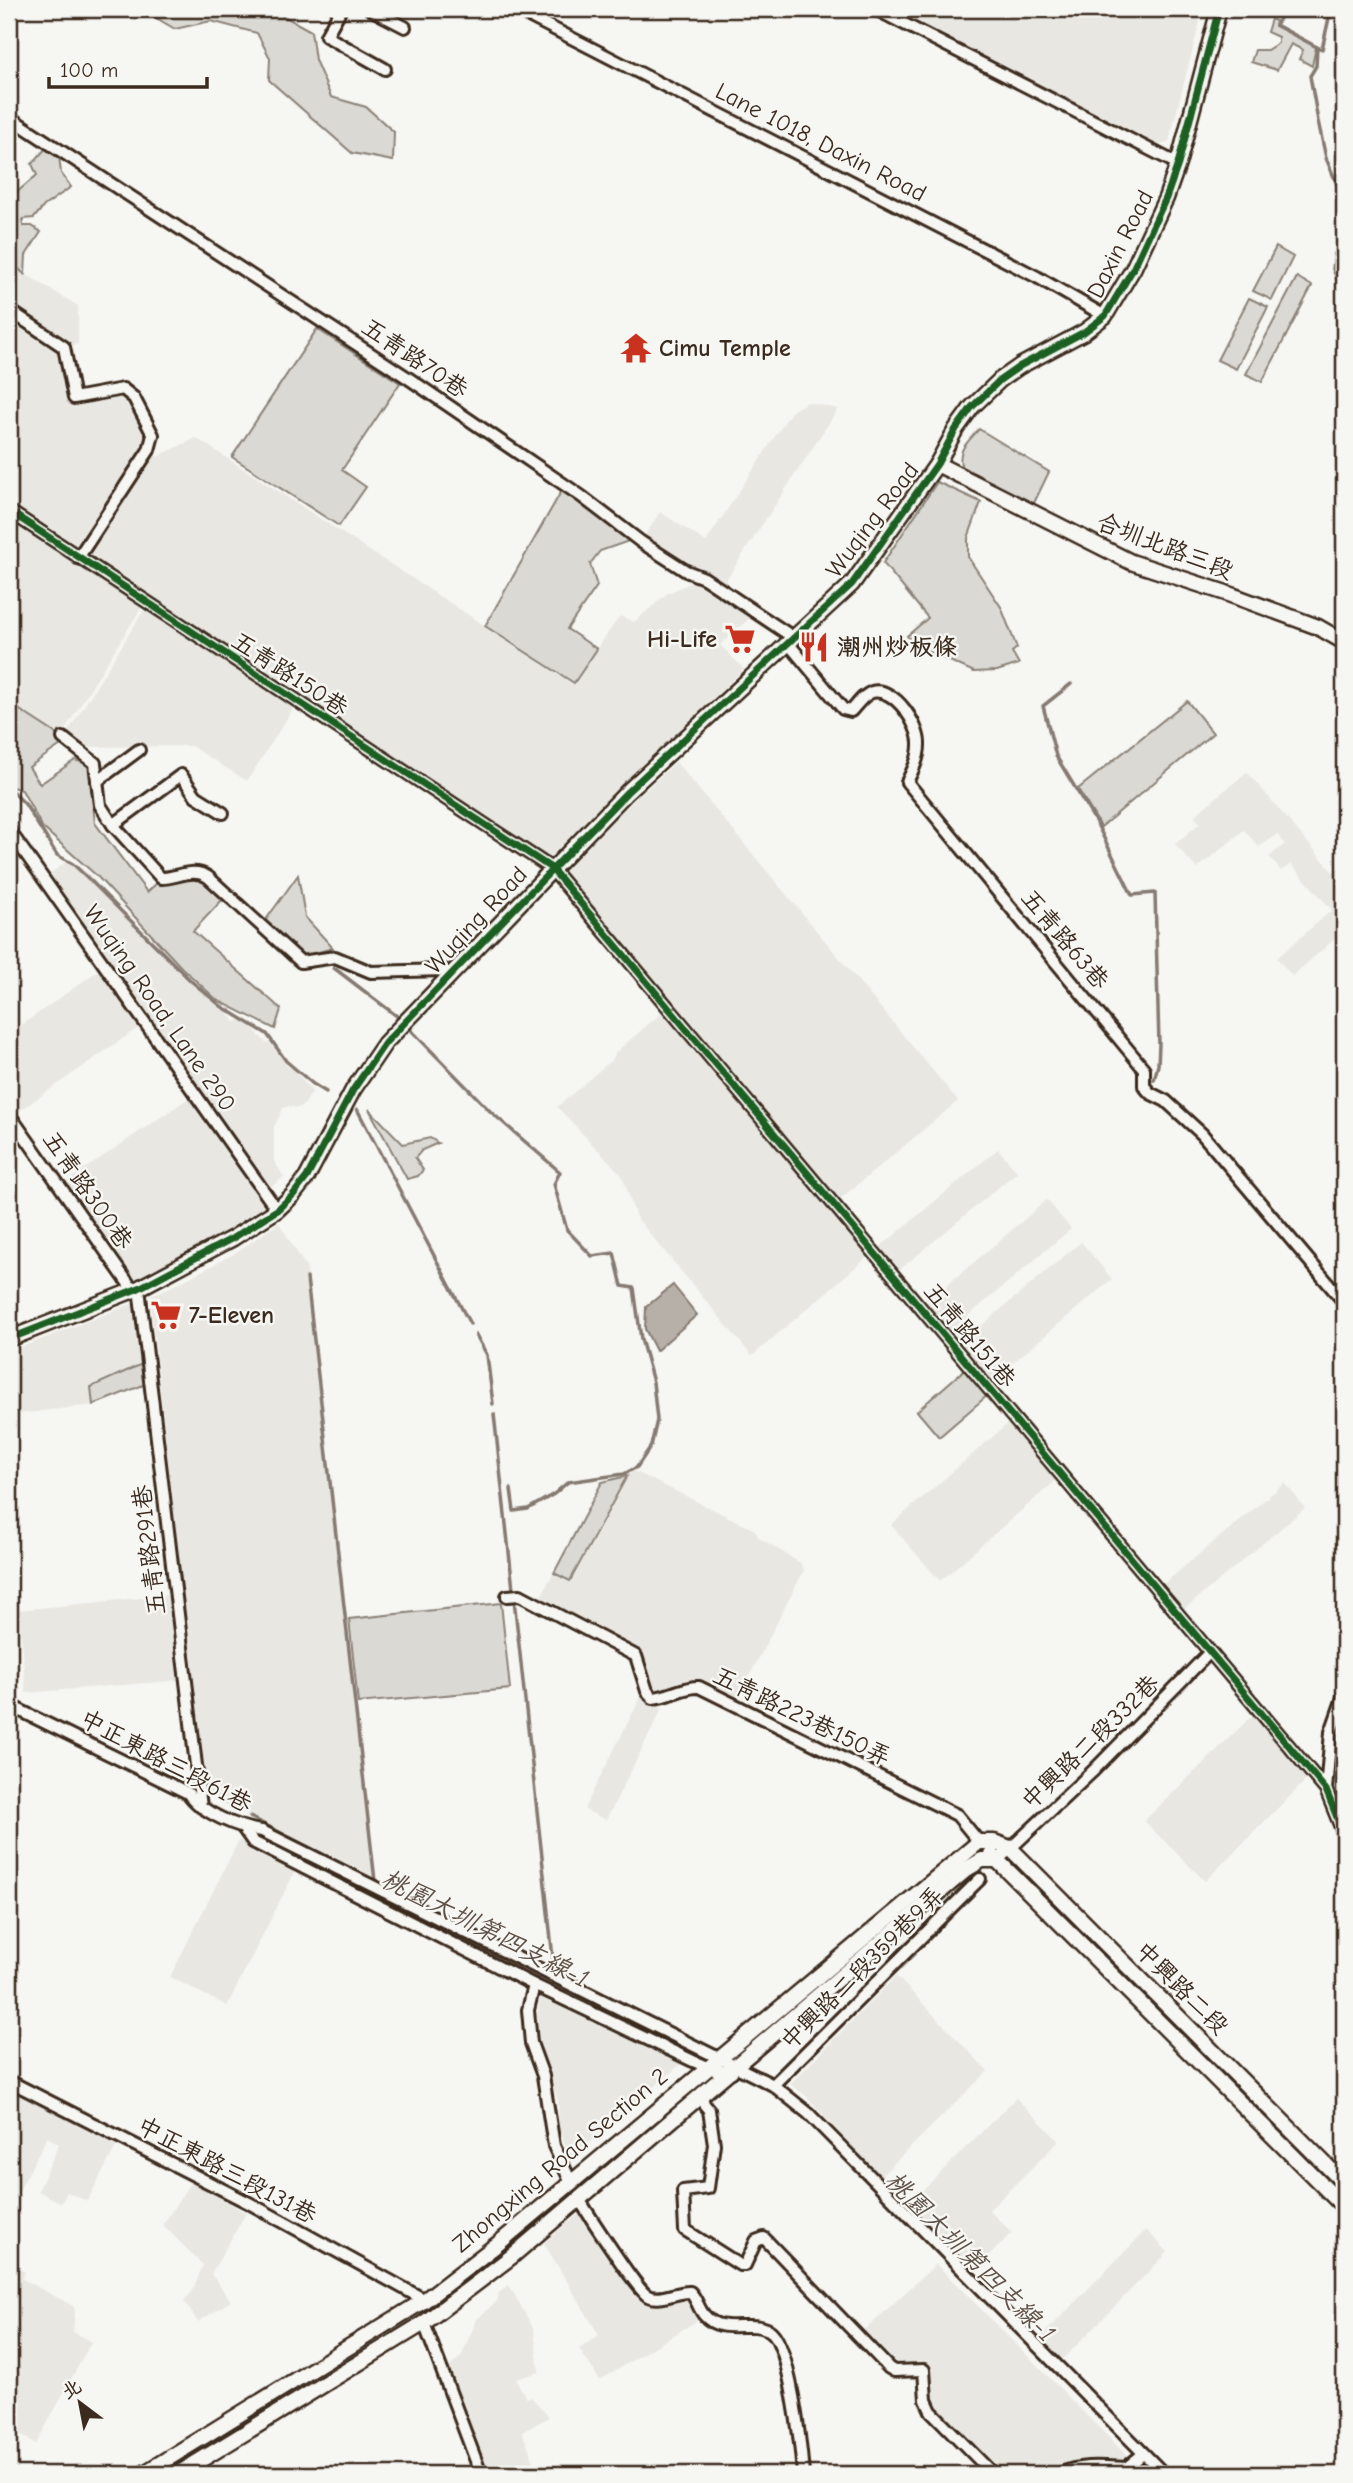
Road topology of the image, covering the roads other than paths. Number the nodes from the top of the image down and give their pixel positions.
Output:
1 (341, 9) edge
2 (370, 9) edge
3 (515, 9) edge
4 (875, 9) edge
5 (1219, 9) edge
6 (405, 26) dead end
7 (385, 69) dead end
8 (9, 117) edge
9 (1178, 164) junction
10 (9, 310) edge
11 (1105, 316) junction
12 (937, 464) junction
13 (9, 511) edge
14 (78, 558) junction
15 (791, 641) junction
16 (1344, 642) edge
17 (63, 738) dead end
18 (139, 750) dead end
19 (97, 781) junction
20 (223, 813) dead end
21 (113, 825) junction
22 (9, 830) edge
23 (551, 868) junction
24 (451, 976) junction
25 (9, 1114) edge
26 (277, 1210) junction
27 (136, 1289) junction
28 (1344, 1302) edge
29 (9, 1339) edge
30 (507, 1596) dead end
31 (1210, 1652) junction
32 (1344, 1695) edge
33 (9, 1705) edge
34 (1326, 1790) junction
35 (201, 1807) junction
36 (243, 1828) junction
37 (1344, 1835) edge
38 (979, 1842) junction
39 (1010, 1849) junction
40 (998, 1860) junction
41 (980, 1880) dead end
42 (534, 1985) junction
43 (712, 2063) junction
44 (736, 2069) junction
45 (1241, 2080) junction
46 (9, 2081) edge
47 (773, 2085) junction
48 (1229, 2091) junction
49 (702, 2096) junction
50 (571, 2182) junction
51 (1344, 2183) edge
52 (579, 2199) junction
53 (1344, 2207) edge
54 (425, 2300) junction
55 (424, 2323) junction
56 (1141, 2456) junction
57 (143, 2474) edge
58 (178, 2474) edge
59 (481, 2474) edge
60 (803, 2474) edge
61 (993, 2474) edge
62 (1060, 2474) edge
63 (1164, 2474) edge

1 - 7 street
2 - 6 street
3 - 11 street, Lane 1018, Daxin Road
4 - 9 street
5 - 9 street, Daxin Road
8 - 15 street, 五青路70巷
9 - 11 street, Daxin Road
10 - 14 street
11 - 12 street, Daxin Road
12 - 15 street, Wuqing Road
12 - 16 street, 合圳北路三段
13 - 14 street, 五青路150巷
14 - 23 street, 五青路150巷
15 - 23 street, Wuqing Road
15 - 28 street, 五青路63巷
17 - 19 street
18 - 19 street
19 - 21 street
20 - 21 street
21 - 24 street
22 - 26 street, Wuqing Road, Lane 290
23 - 24 street, Wuqing Road
23 - 31 street, 五青路151巷
24 - 26 street, Wuqing Road
25 - 27 street, 五青路300巷
26 - 27 street, Wuqing Road
27 - 29 street, Wuqing Road
27 - 35 street, 五青路291巷
30 - 38 street, 五青路223巷150弄
31 - 34 street, 五青路151巷
31 - 39 street, 中興路二段332巷
32 - 34 street
33 - 35 street, 中正東路三段61巷
34 - 37 street, 五青路151巷
35 - 36 street, 中正東路三段61巷
36 - 42 street
36 - 43 street, 中正東路三段61巷
38 - 39 street
38 - 40 street, 中興路二段
38 - 43 street, Zhongxing Road Section 2
39 - 40 street, 中興路二段332巷
39 - 45 street, 中興路二段
40 - 44 street, Zhongxing Road Section 2
40 - 48 street, 中興路二段
41 - 47 street, 中興路二段359巷9弄
42 - 43 street
42 - 50 street
43 - 44 street
43 - 50 street, Zhongxing Road Section 2
44 - 47 street
44 - 49 street, Zhongxing Road Section 2
45 - 48 street
45 - 51 street, 中興路二段
46 - 54 street, 中正東路三段131巷
47 - 56 street
48 - 53 street, 中興路二段
49 - 52 street, Zhongxing Road Section 2
49 - 61 street
50 - 52 street
50 - 54 street, Zhongxing Road Section 2
52 - 55 street, Zhongxing Road Section 2
52 - 60 street
54 - 55 street
54 - 57 street, Zhongxing Road Section 2
55 - 58 street, Zhongxing Road Section 2
55 - 59 street
56 - 62 street
56 - 63 street

